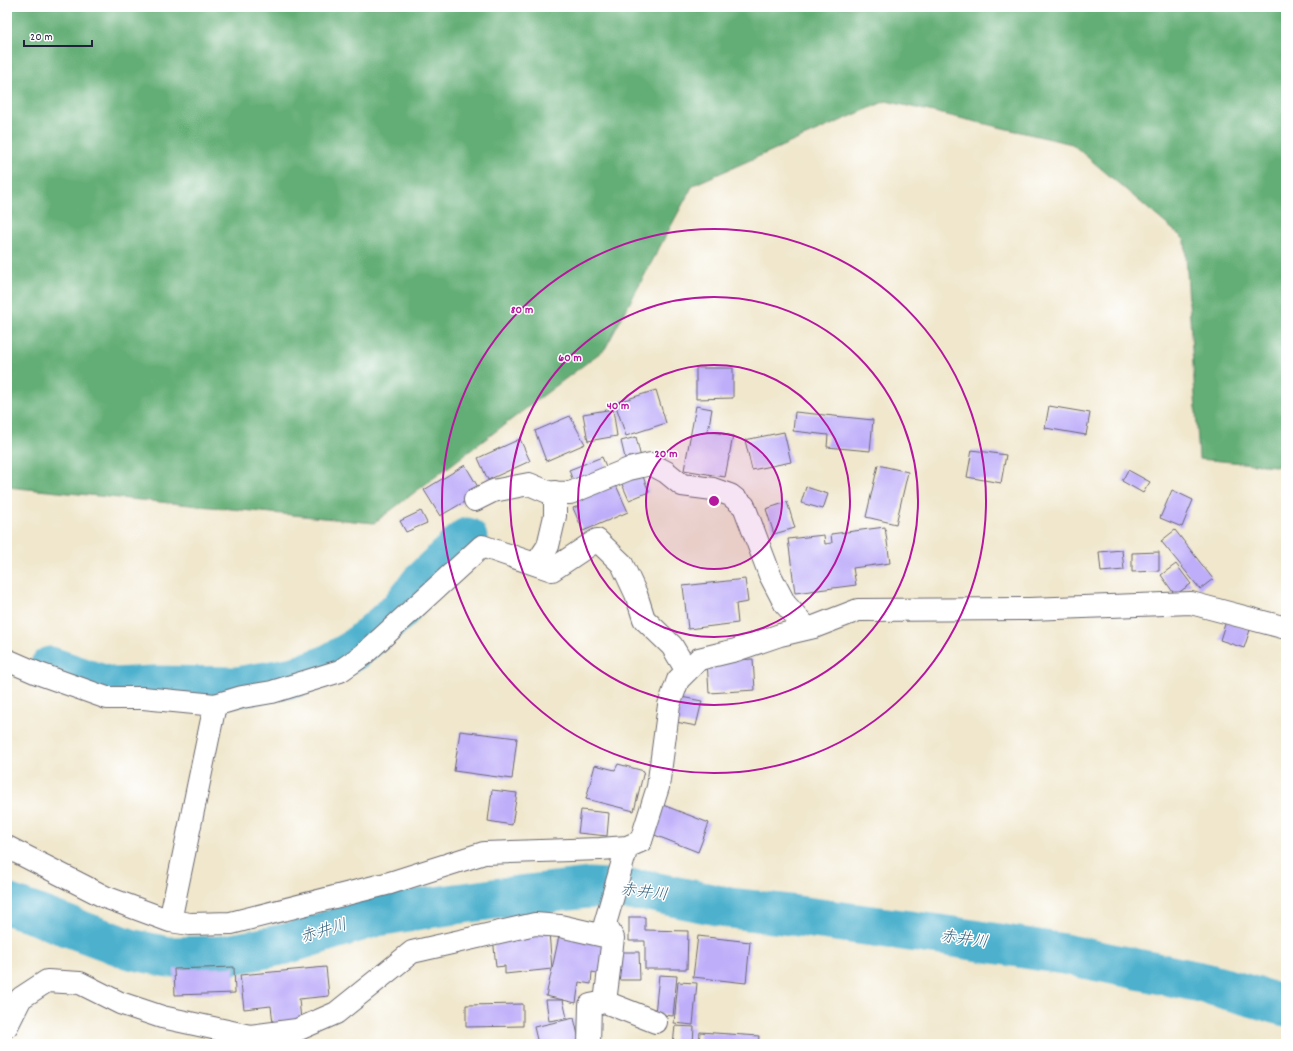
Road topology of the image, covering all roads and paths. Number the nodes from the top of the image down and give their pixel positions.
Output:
1 (555, 492) junction
2 (475, 500) dead end
3 (536, 564) junction
4 (807, 628) junction
5 (1286, 628) edge
6 (7, 660) edge
7 (687, 671) junction
8 (214, 705) junction
9 (7, 847) edge
10 (627, 847) junction
11 (170, 921) junction
12 (609, 931) junction
13 (605, 1002) junction
14 (656, 1022) dead end
15 (7, 1026) edge
16 (589, 1044) edge

1 - 2 street
1 - 3 street
1 - 4 street
3 - 7 street
3 - 8 street
4 - 5 street
4 - 7 street
6 - 8 street
7 - 10 street
8 - 11 street
9 - 11 street
10 - 11 street
10 - 12 street
12 - 13 street
12 - 15 street
13 - 14 street
13 - 16 street

